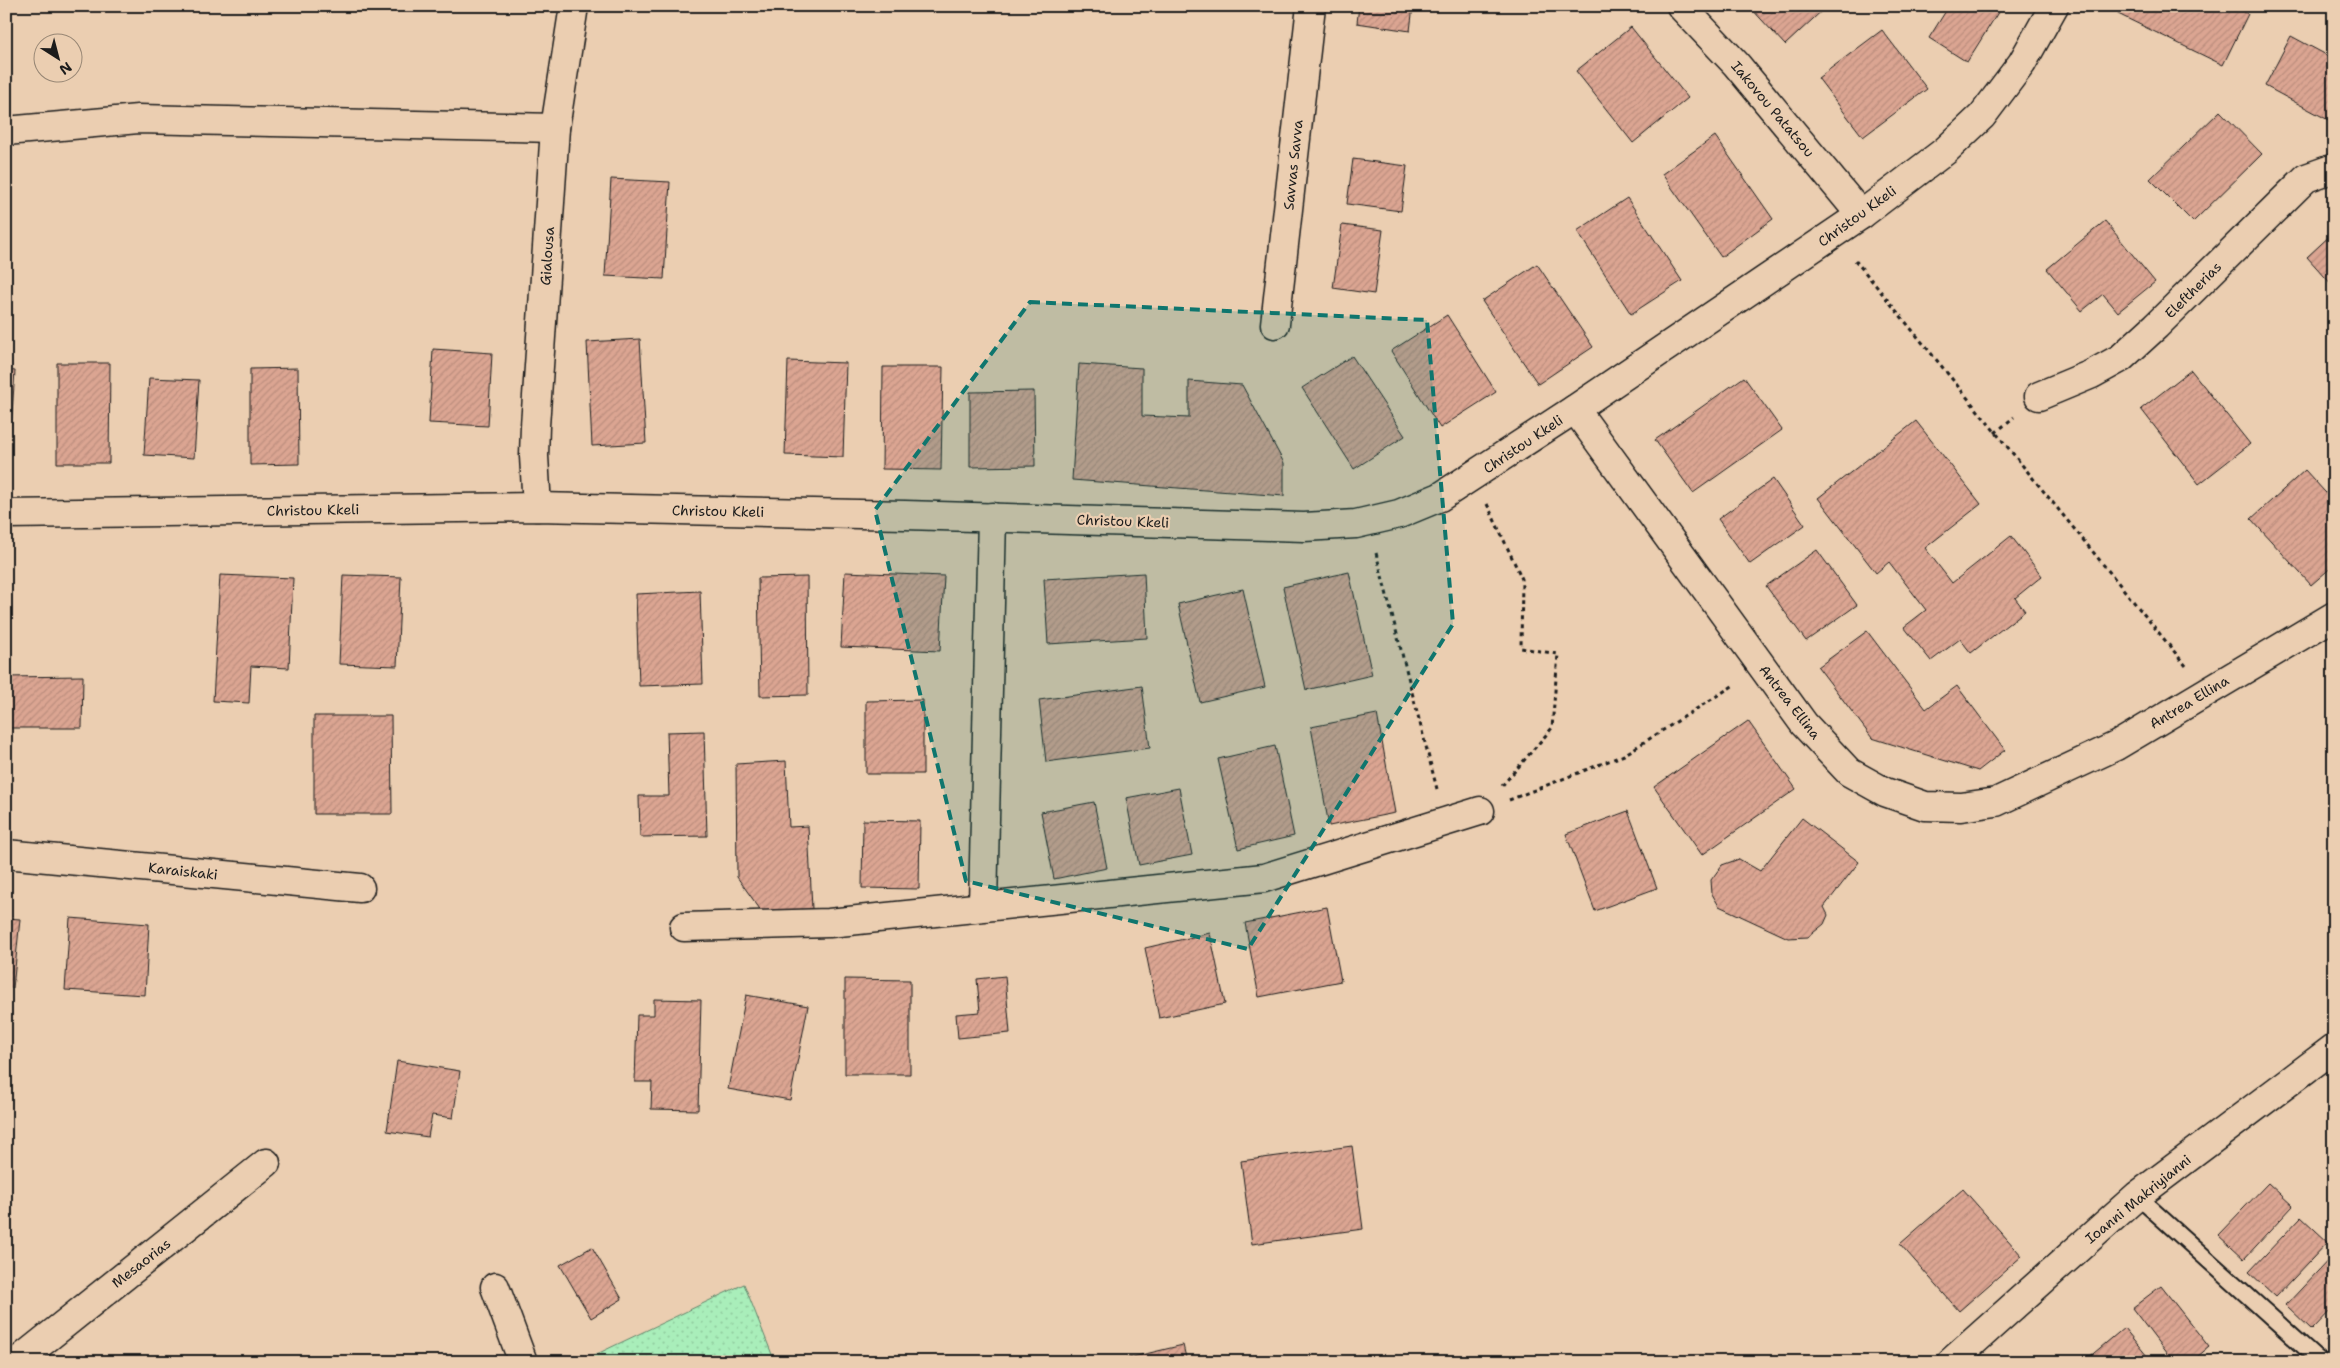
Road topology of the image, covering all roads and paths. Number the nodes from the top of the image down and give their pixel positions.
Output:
1 (574, 6) edge
2 (1311, 6) edge
3 (1680, 6) edge
4 (2054, 6) edge
5 (555, 128) junction
6 (6, 131) edge
7 (2334, 168) edge
8 (1861, 215) junction
9 (1833, 234) junction
10 (1275, 324) dead end
11 (2039, 396) dead end
12 (1575, 409) junction
13 (1474, 476) junction
14 (537, 507) junction
15 (6, 514) edge
16 (992, 517) junction
17 (1368, 521) junction
18 (2334, 616) edge
19 (1762, 667) junction
20 (2207, 692) junction
21 (1480, 811) junction
22 (1445, 822) junction
23 (6, 854) edge
24 (360, 888) dead end
25 (983, 905) junction
26 (684, 927) dead end
27 (2334, 1048) edge
28 (266, 1163) dead end
29 (2137, 1196) junction
30 (495, 1287) dead end
31 (16, 1362) edge
32 (523, 1362) edge
33 (1951, 1362) edge
34 (2321, 1362) edge

1 - 5 street, Gialousa
2 - 10 street, Savvas Savva
3 - 8 street, Iakovou Patatsou
4 - 8 street, Christou Kkeli
5 - 6 street
5 - 14 street, Gialousa
7 - 11 street, Eleftherias
8 - 9 street, Christou Kkeli
9 - 12 street, Christou Kkeli
9 - 20 path
12 - 13 street, Christou Kkeli
12 - 19 street, Antrea Ellina
13 - 17 street, Christou Kkeli
13 - 21 path
14 - 15 street, Christou Kkeli
14 - 16 street, Christou Kkeli
16 - 17 street, Christou Kkeli
16 - 25 street
17 - 22 path
18 - 20 street, Antrea Ellina
19 - 20 street, Antrea Ellina
19 - 21 path
21 - 22 street
22 - 25 street
23 - 24 street, Karaiskaki
25 - 26 street
27 - 29 street, Ioanni Makriyianni
28 - 31 street, Mesaorias
29 - 33 street, Ioanni Makriyianni
29 - 34 lane
30 - 32 street

